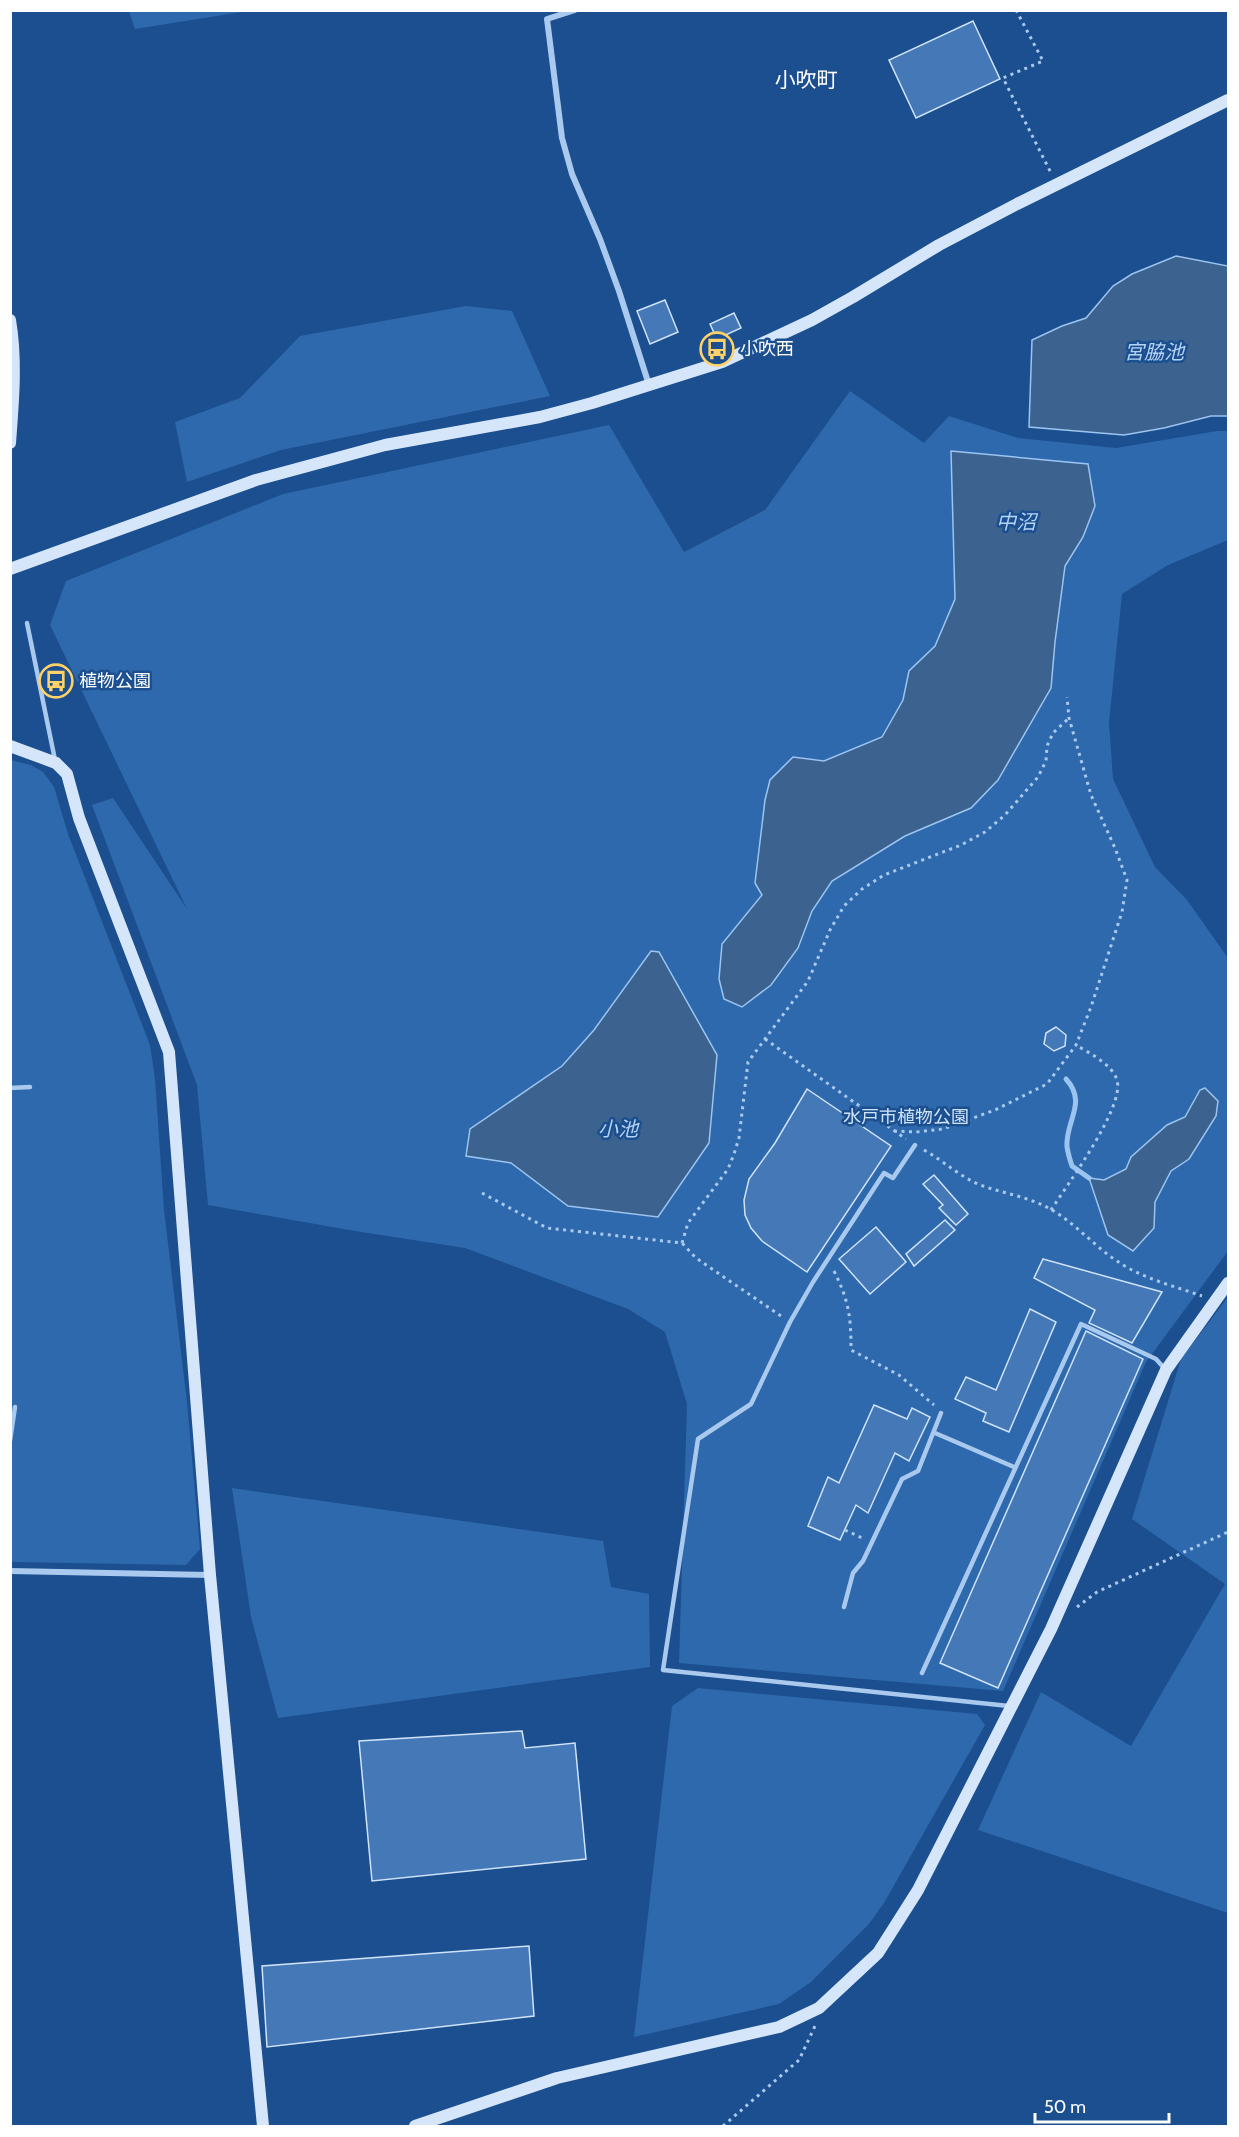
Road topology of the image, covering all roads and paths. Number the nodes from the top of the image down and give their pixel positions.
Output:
1 (575, 10) edge
2 (1016, 10) edge
3 (1228, 99) edge
4 (1057, 185) junction
5 (10, 320) edge
6 (649, 386) junction
7 (10, 443) edge
8 (10, 569) edge
9 (27, 623) dead end
10 (1066, 697) dead end
11 (1069, 718) junction
12 (10, 746) edge
13 (56, 762) junction
14 (765, 1039) junction
15 (1076, 1045) junction
16 (30, 1087) dead end
17 (10, 1088) edge
18 (894, 1131) junction
19 (915, 1145) junction
20 (482, 1193) dead end
21 (1051, 1210) junction
22 (682, 1243) junction
23 (826, 1262) junction
24 (1228, 1283) edge
25 (1213, 1304) junction
26 (790, 1322) junction
27 (1166, 1370) junction
28 (15, 1407) dead end
29 (941, 1413) joint
30 (934, 1433) junction
31 (10, 1441) edge
32 (1014, 1467) junction
33 (845, 1530) dead end
34 (1228, 1532) edge
35 (872, 1543) junction
36 (10, 1571) edge
37 (210, 1575) junction
38 (844, 1606) dead end
39 (1051, 1629) junction
40 (922, 1673) dead end
41 (1012, 1706) junction
42 (819, 2008) junction
43 (263, 2127) edge
44 (415, 2127) edge
45 (723, 2127) edge

1 - 6 street
2 - 4 path
3 - 4 street
4 - 6 street
5 - 7 street
6 - 8 street
9 - 13 lane
10 - 11 path
11 - 14 path
11 - 15 path
12 - 13 street
13 - 37 street
14 - 18 path
14 - 22 path
15 - 18 path
15 - 21 path
16 - 17 lane
18 - 19 path
19 - 21 path
19 - 23 lane
20 - 22 path
21 - 25 path
22 - 26 path
23 - 26 lane
23 - 29 path
24 - 25 street
25 - 27 street
26 - 41 lane
27 - 32 lane
27 - 39 street
28 - 31 lane
29 - 30 lane
30 - 32 lane
30 - 35 lane
32 - 40 lane
33 - 35 path
34 - 39 path
35 - 38 lane
36 - 37 street
37 - 43 street
39 - 41 street
41 - 42 street
42 - 44 street
42 - 45 path

